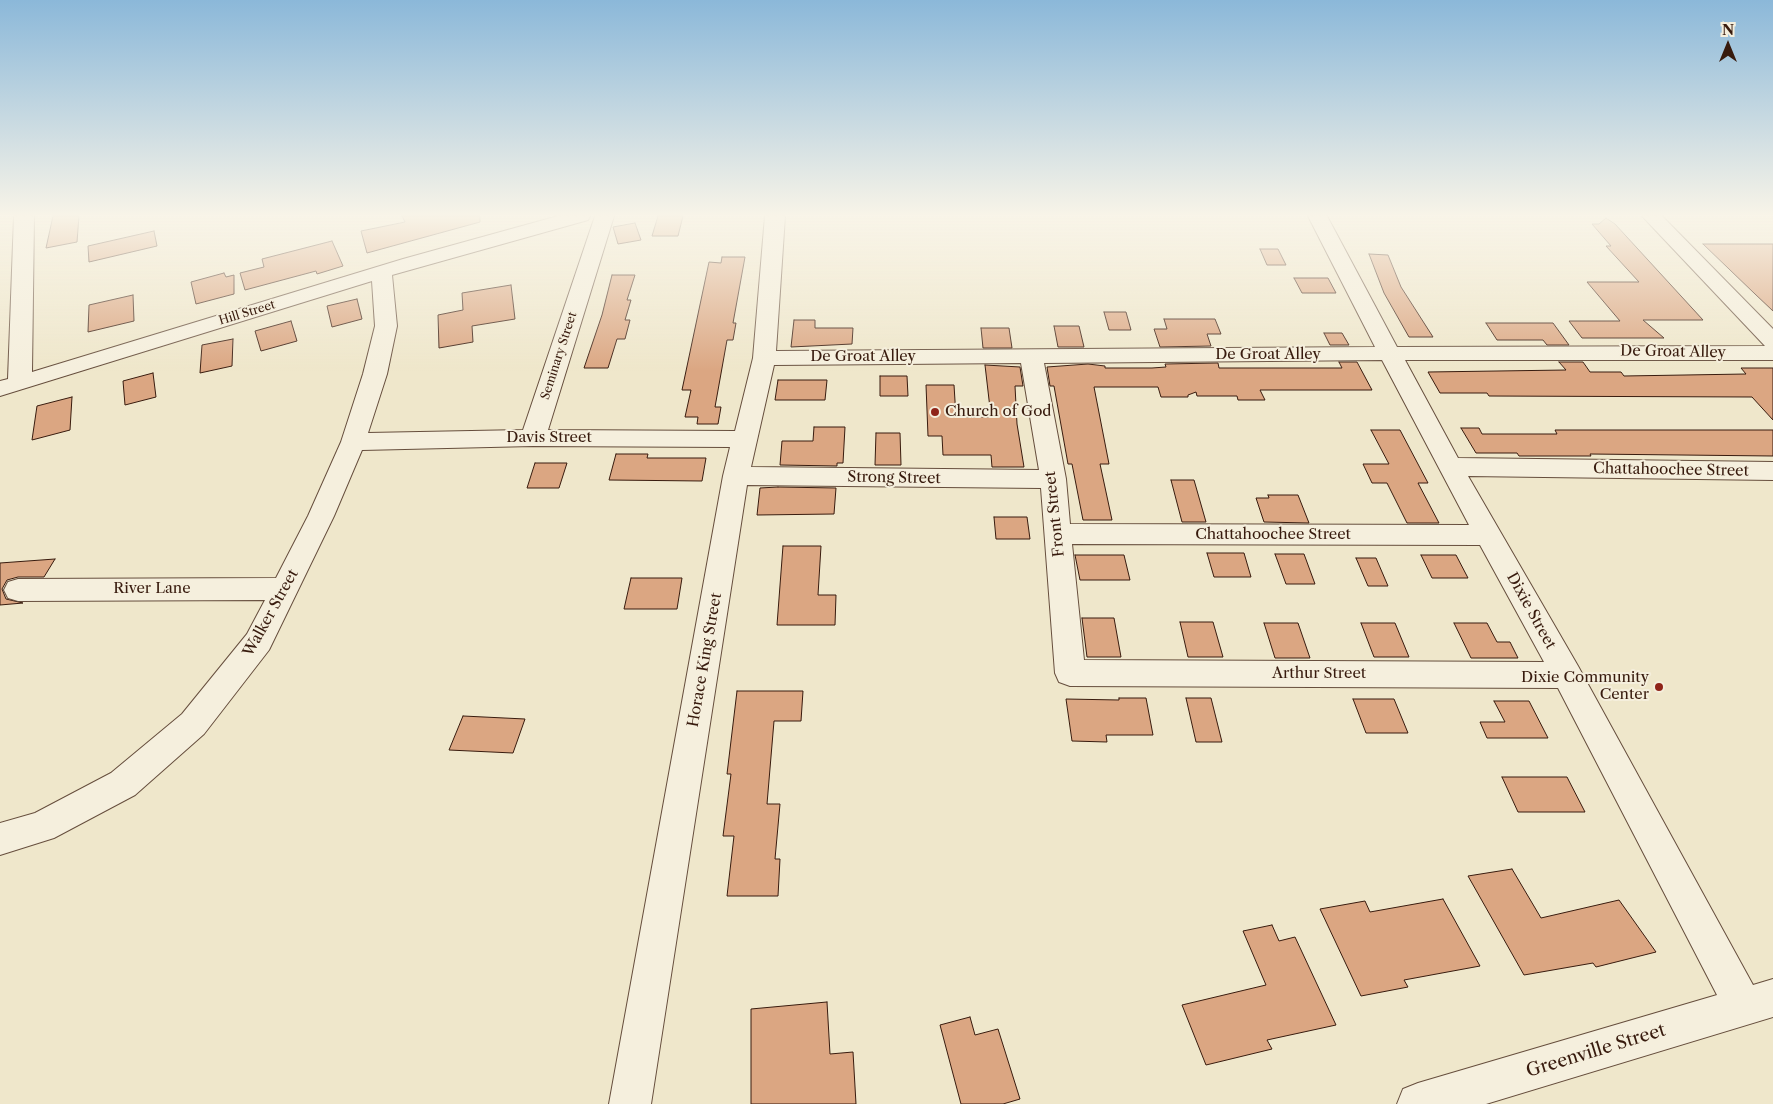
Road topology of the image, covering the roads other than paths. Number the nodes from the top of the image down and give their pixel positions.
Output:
1 (23, 268) edge
2 (395, 268) edge
3 (588, 268) edge
4 (771, 268) edge
5 (1344, 268) edge
6 (1701, 268) edge
7 (381, 272) junction
8 (1773, 342) edge
9 (1773, 353) edge
10 (1391, 355) junction
11 (1031, 356) junction
12 (764, 358) junction
13 (20, 382) junction
14 (0, 389) edge
15 (532, 438) junction
16 (744, 439) junction
17 (353, 442) junction
18 (1450, 467) junction
19 (1773, 471) edge
20 (736, 476) junction
21 (1053, 479) junction
22 (1057, 534) junction
23 (1488, 535) junction
24 (285, 589) junction
25 (18, 590) dead end
26 (1070, 673) joint
27 (1567, 675) junction
28 (0, 840) edge
29 (1759, 1002) edge
30 (630, 1104) edge
31 (1418, 1104) edge

1 - 13 street
2 - 7 street, Hill Street
3 - 15 street, Seminary Street
4 - 12 street, Horace King Street
5 - 10 street, Dixie Street
6 - 8 street
7 - 13 street, Hill Street
7 - 17 street, Walker Street
9 - 10 street, De Groat Alley
10 - 11 street, De Groat Alley
10 - 18 street, Dixie Street
11 - 12 street, De Groat Alley
11 - 21 street, Front Street
12 - 16 street, Horace King Street
13 - 14 street, Hill Street
15 - 16 street, Davis Street
15 - 17 street, Davis Street
16 - 20 street, Horace King Street
17 - 24 street, Walker Street
18 - 19 street, Chattahoochee Street
18 - 23 street, Dixie Street
20 - 21 street, Strong Street
20 - 30 street, Horace King Street
21 - 22 street, Front Street
22 - 23 street, Chattahoochee Street
22 - 26 street, Front Street
23 - 27 street, Dixie Street
24 - 25 street, River Lane
24 - 28 street, Walker Street
26 - 27 street, Arthur Street
27 - 29 street, Dixie Street
29 - 31 street, Greenville Street

